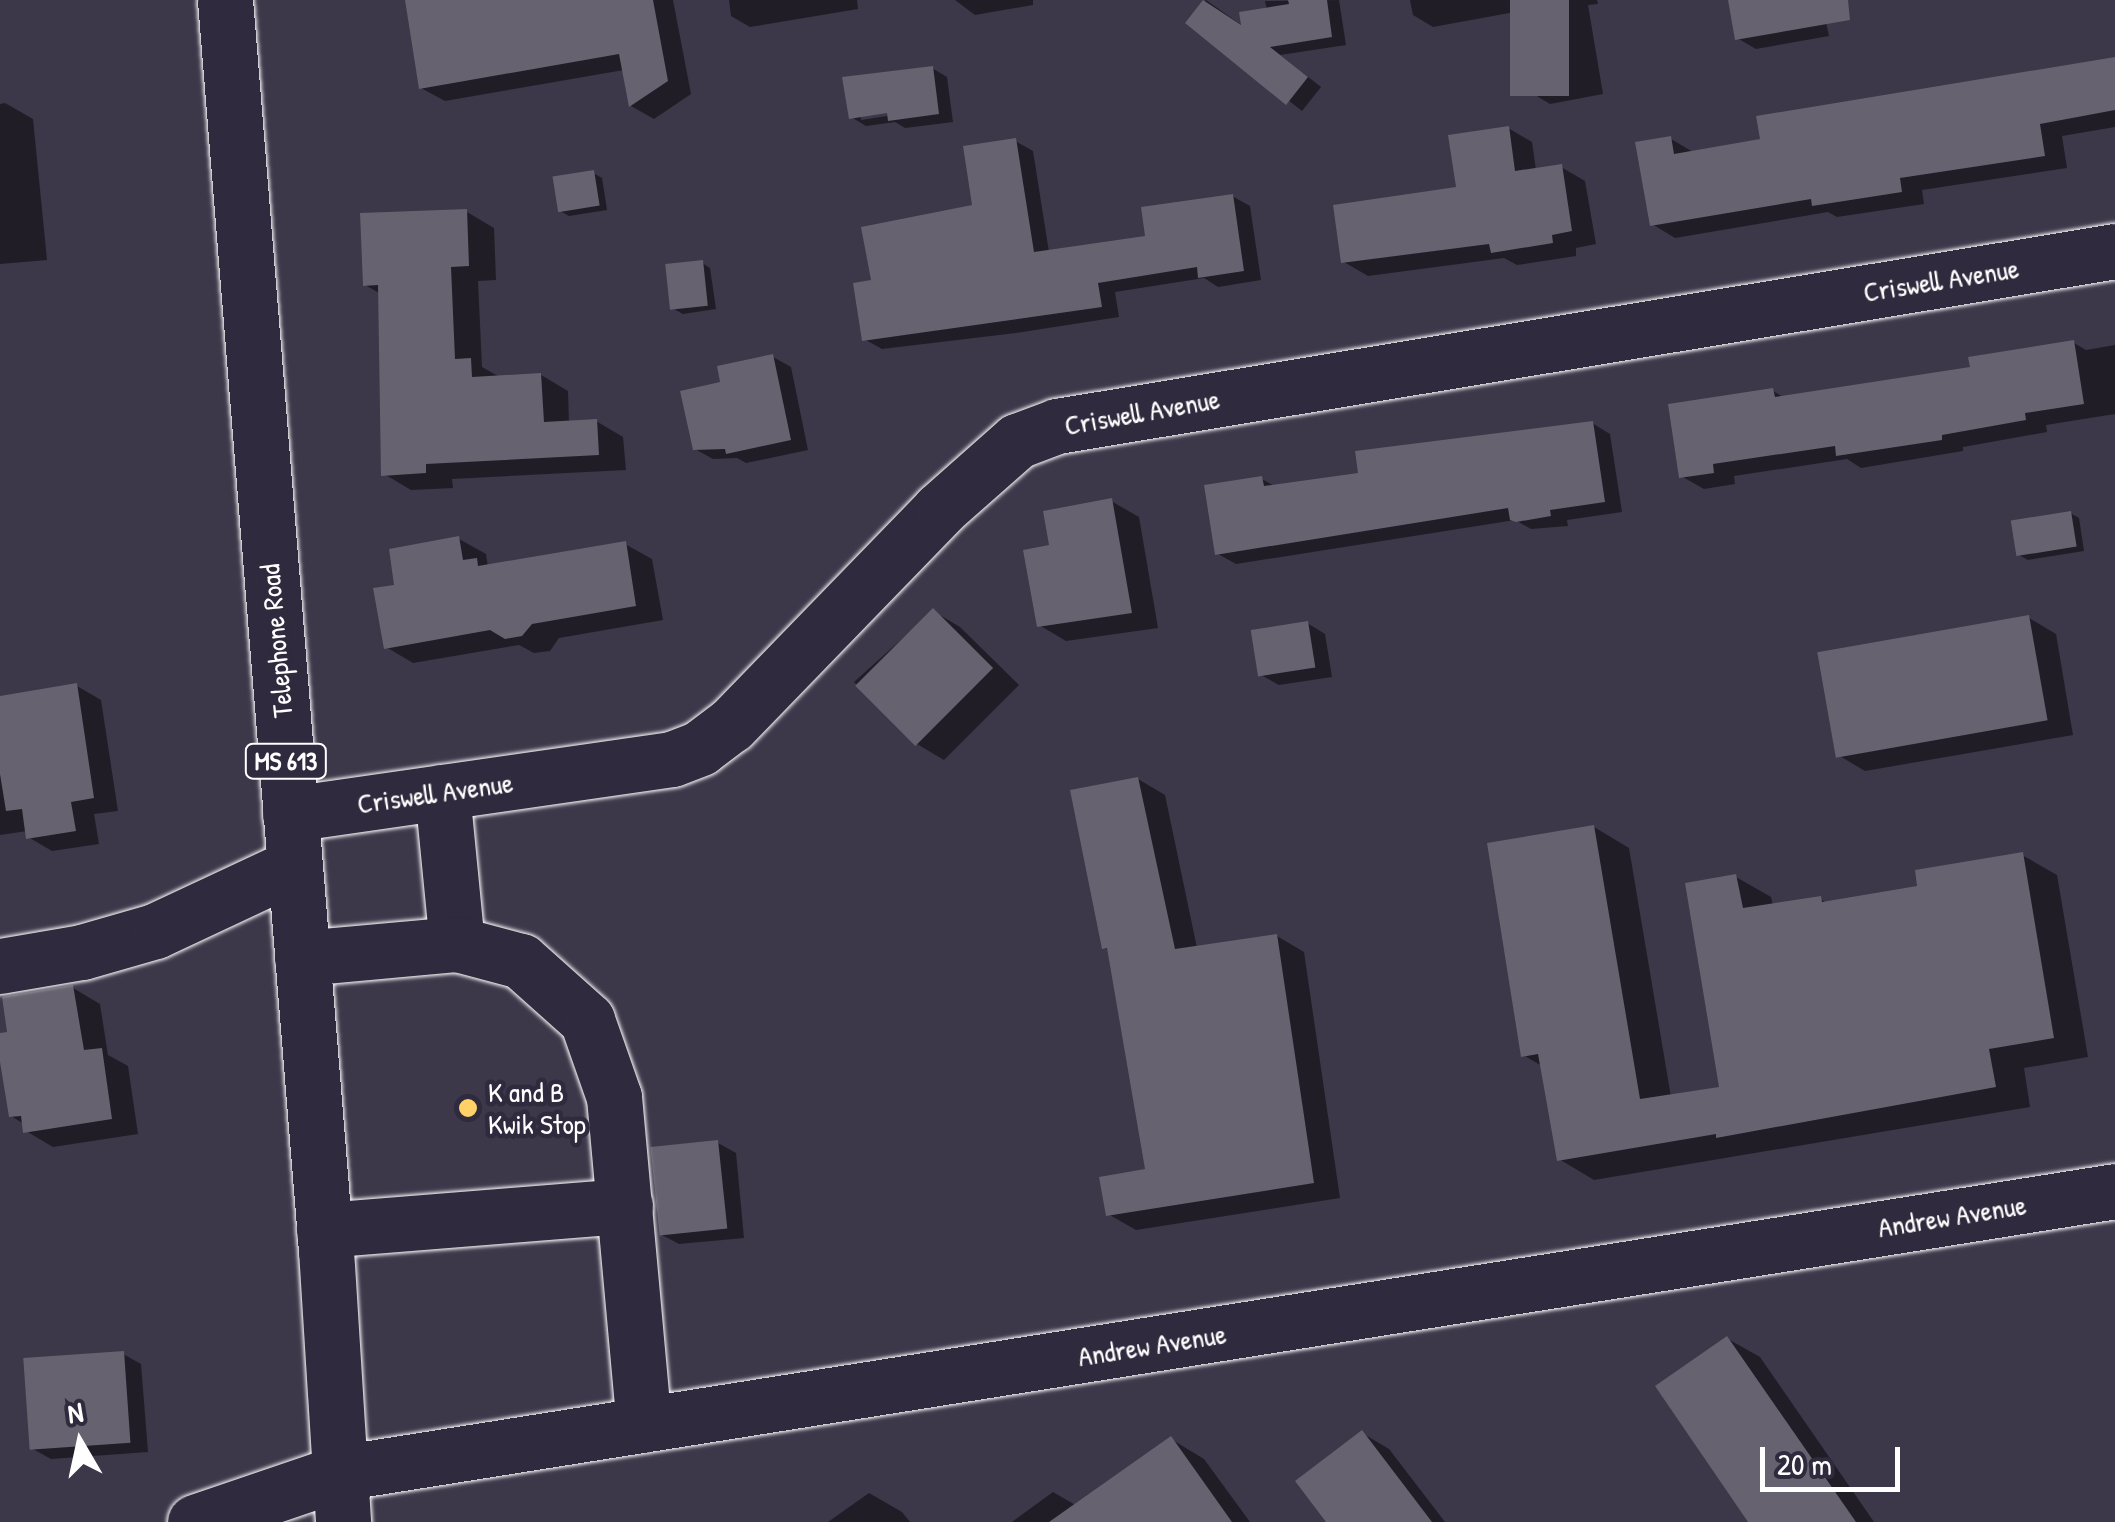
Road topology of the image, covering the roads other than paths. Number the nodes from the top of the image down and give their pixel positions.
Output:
1 (225, 0) edge
2 (2115, 251) edge
3 (442, 792) junction
4 (292, 840) junction
5 (458, 944) junction
6 (302, 958) junction
7 (0, 966) edge
8 (2115, 1191) edge
9 (625, 1206) junction
10 (324, 1230) junction
11 (644, 1425) junction
12 (341, 1498) edge
13 (195, 1522) edge

1 - 4 street, Telephone Road / MS 613
2 - 3 street, Criswell Avenue
3 - 4 street, Criswell Avenue
3 - 5 street
4 - 6 street, Telephone Road / MS 613
4 - 7 street, Criswell Avenue
5 - 6 street
5 - 9 street
6 - 10 street, Telephone Road / MS 613
8 - 11 street, Andrew Avenue
9 - 10 street
9 - 11 street
10 - 12 street, Telephone Road / MS 613
11 - 12 street, Andrew Avenue
12 - 13 street, Andrew Avenue

